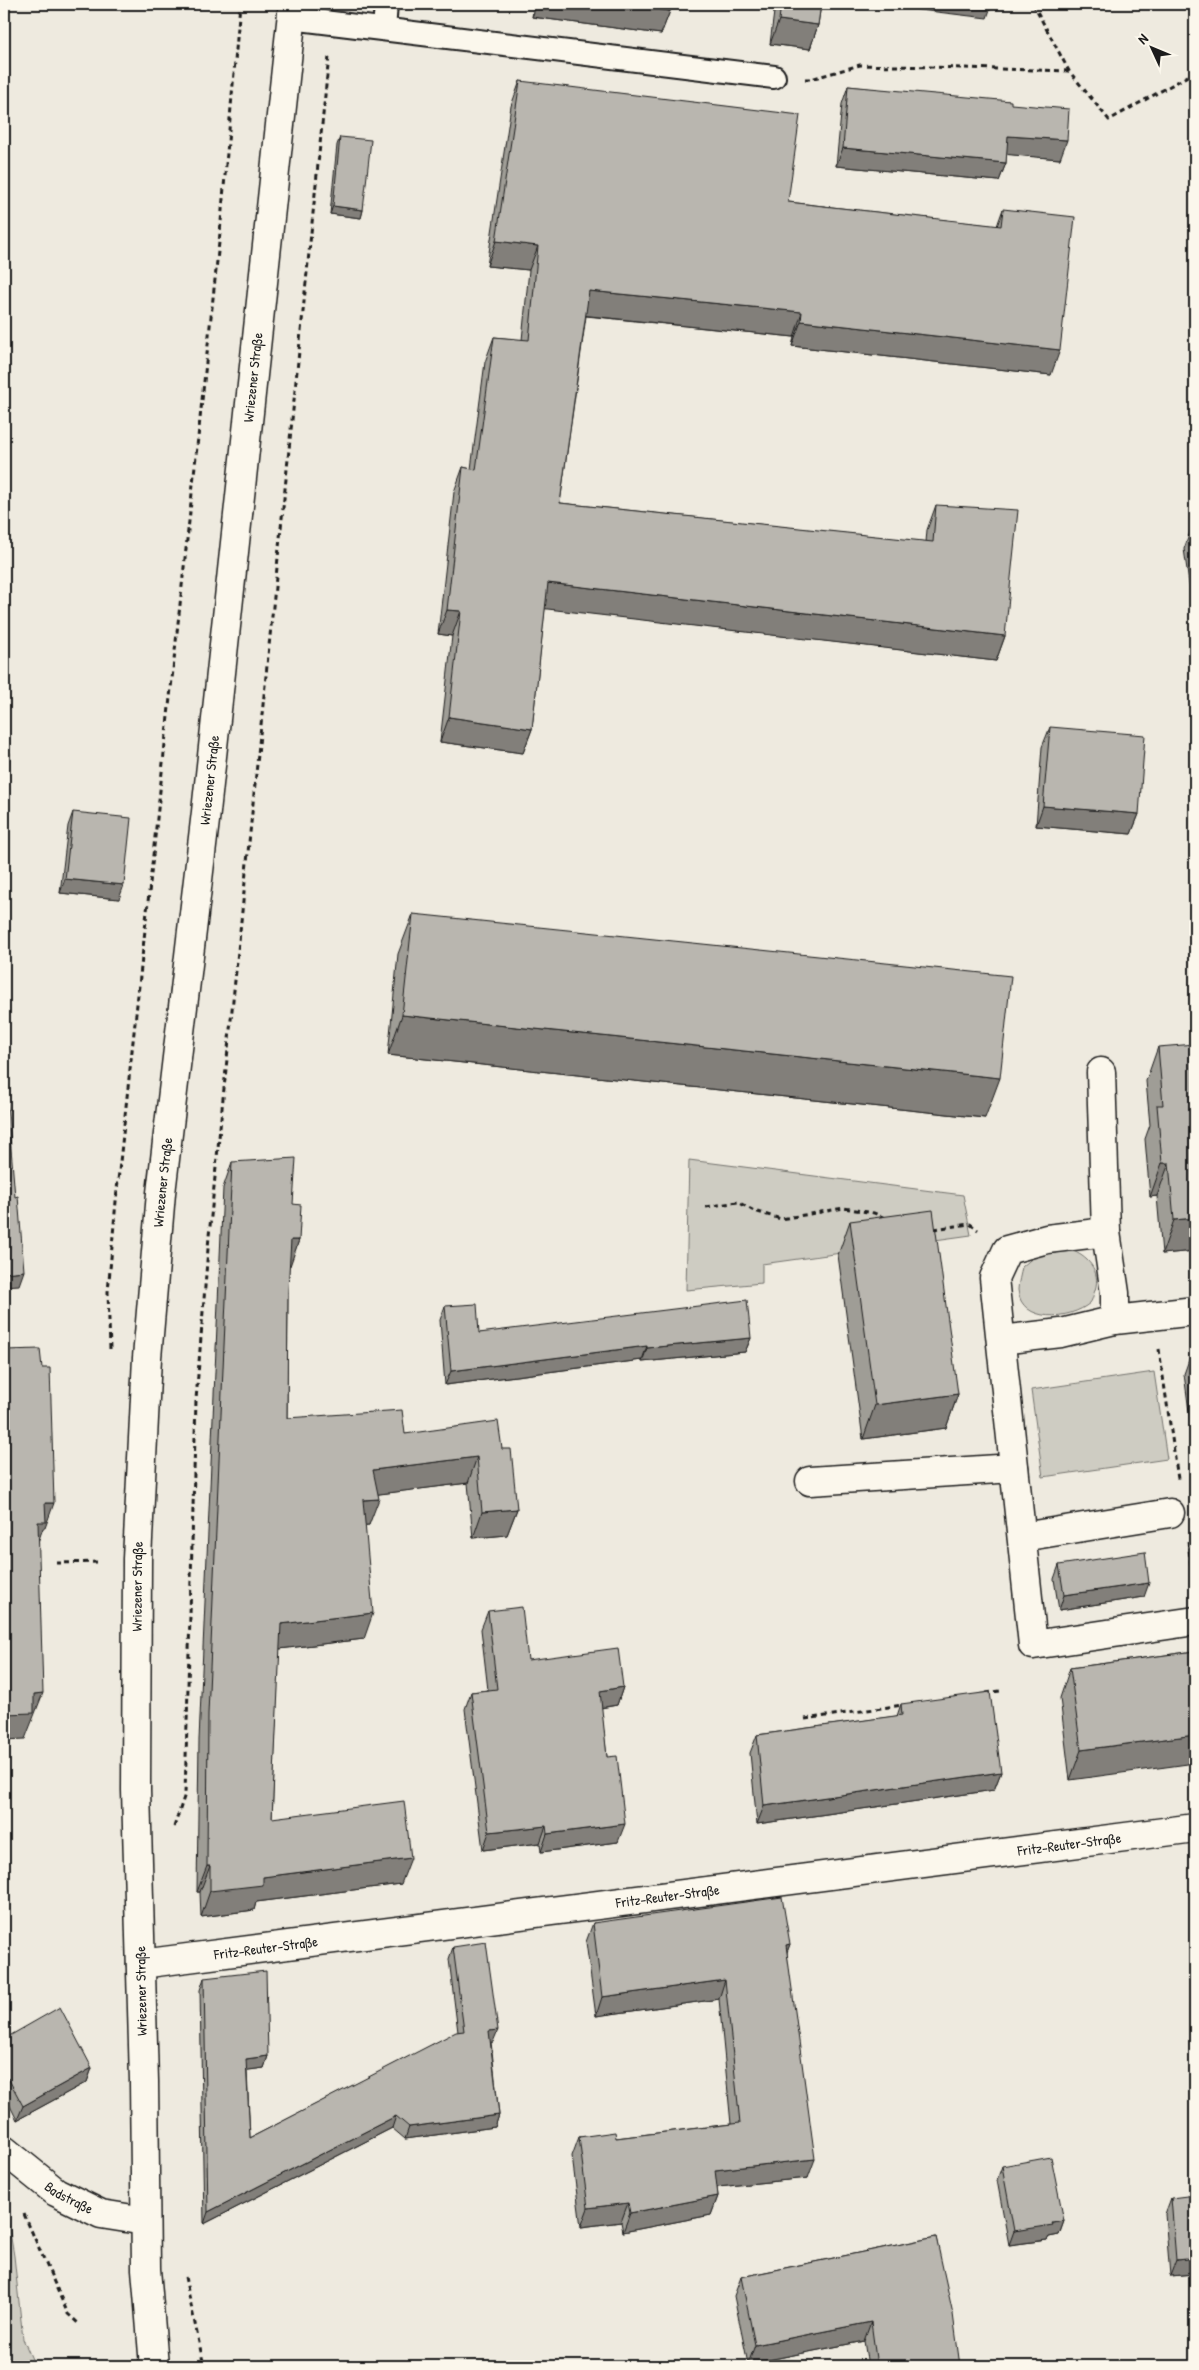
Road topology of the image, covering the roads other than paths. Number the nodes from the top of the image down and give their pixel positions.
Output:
1 (386, 4) edge
2 (292, 11) edge
3 (384, 29) junction
4 (774, 76) road end
5 (1101, 1072) dead end
6 (1106, 1232) junction
7 (1195, 1311) edge
8 (1115, 1320) junction
9 (1001, 1340) junction
10 (1014, 1468) junction
11 (810, 1481) dead end
12 (1170, 1513) dead end
13 (1022, 1537) junction
14 (1195, 1620) edge
15 (1195, 1828) edge
16 (141, 1964) junction
17 (4, 2150) edge
18 (146, 2221) junction
19 (154, 2366) edge

1 - 3 lane
2 - 3 lane
2 - 16 street, Wriezener Straße
3 - 4 lane
5 - 6 street
6 - 8 street
6 - 9 street
7 - 8 street
8 - 9 street
9 - 10 street
10 - 11 street
10 - 13 street
12 - 13 street
13 - 14 street
15 - 16 street, Fritz-Reuter-Straße
16 - 18 street, Wriezener Straße
17 - 18 street, Badstraße
18 - 19 street, Wriezener Straße

